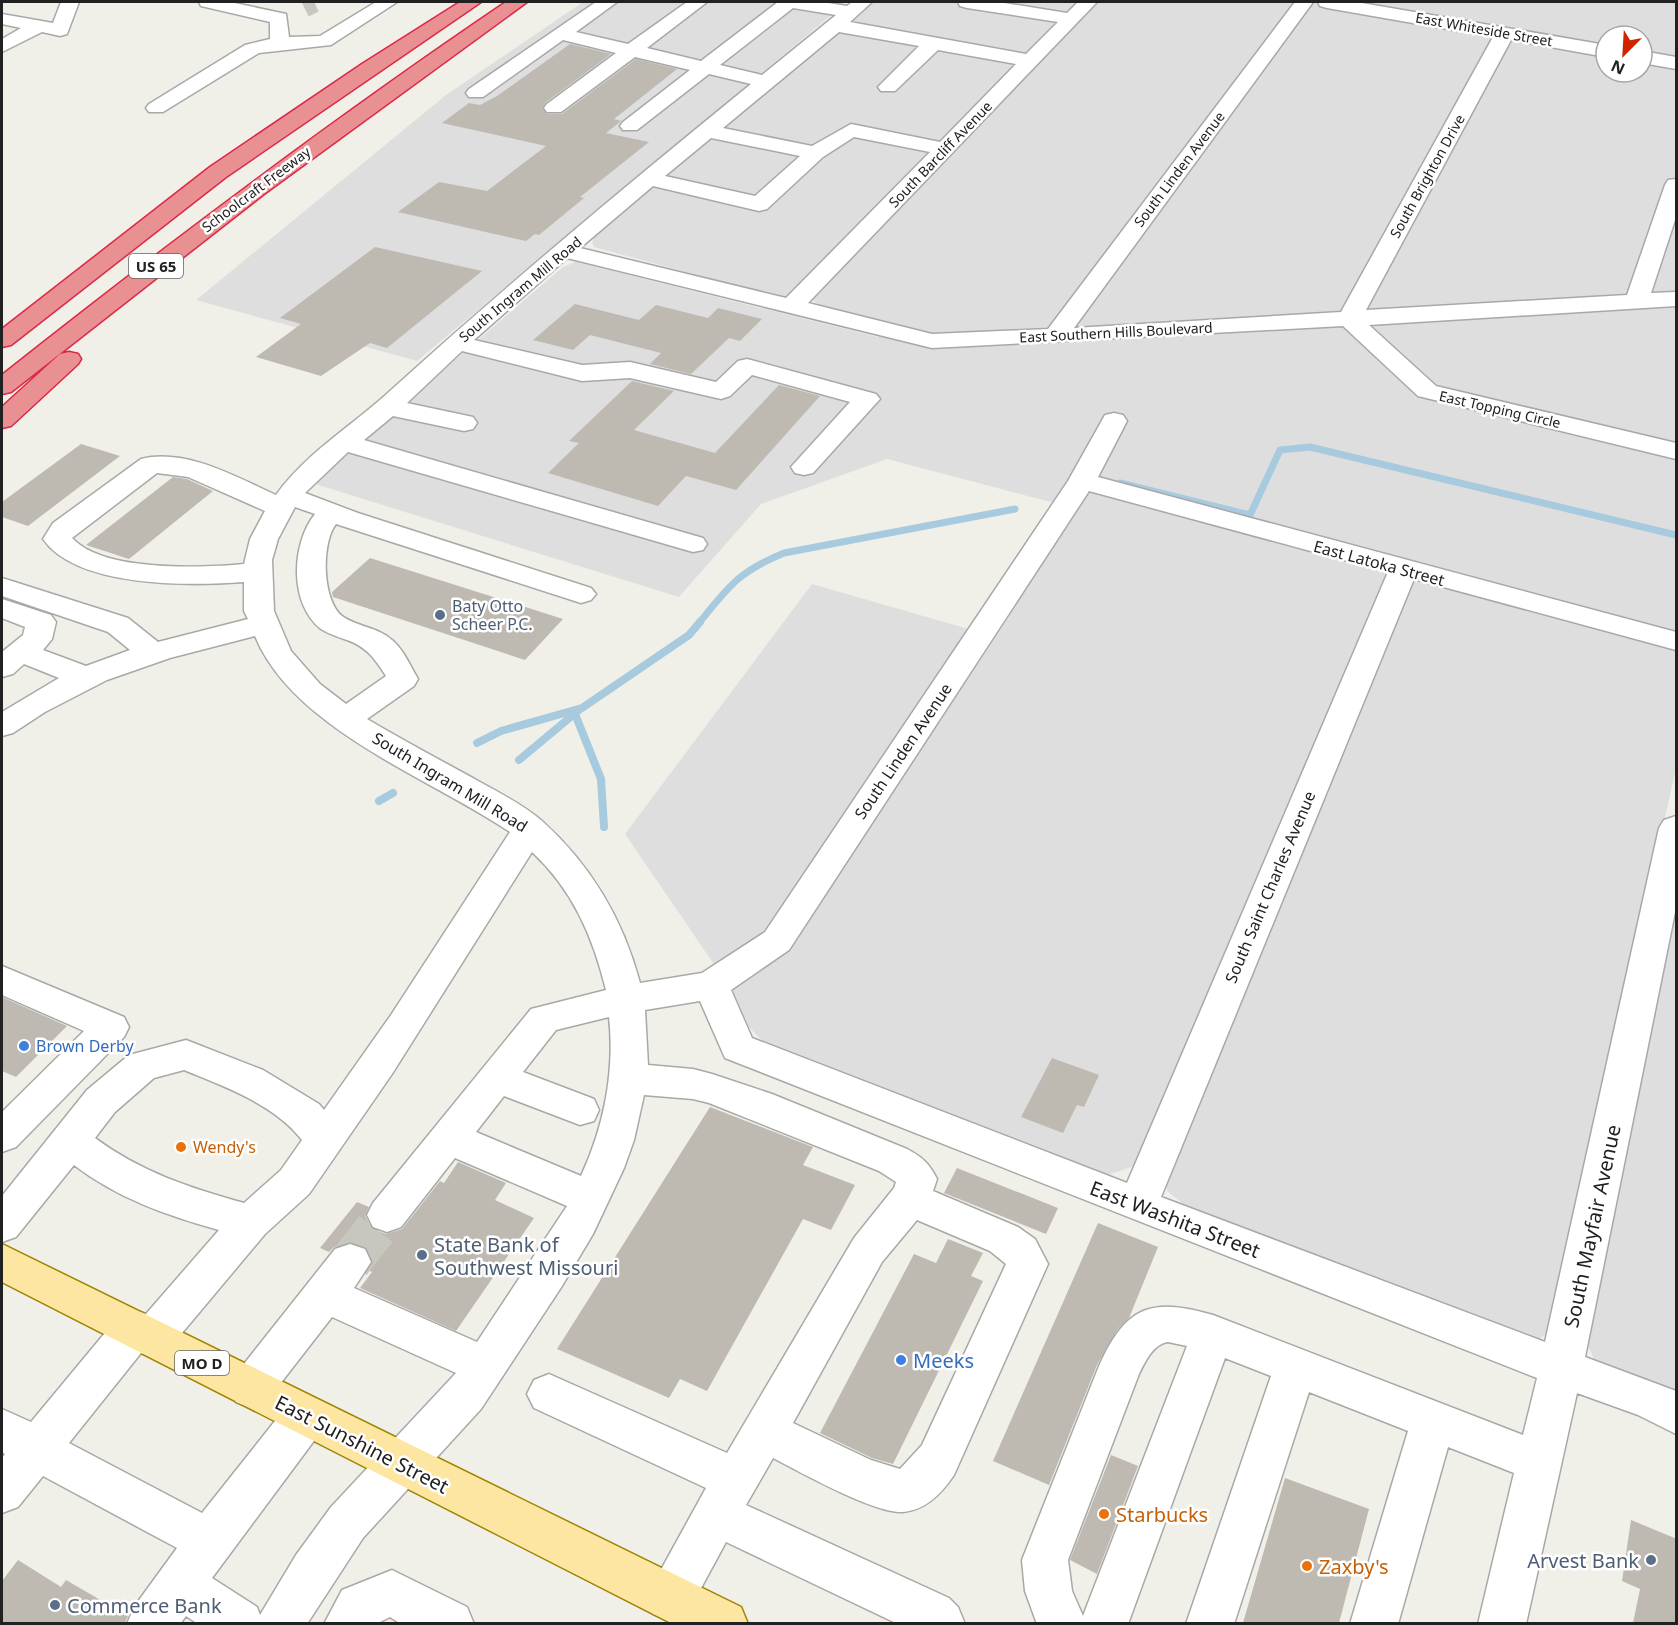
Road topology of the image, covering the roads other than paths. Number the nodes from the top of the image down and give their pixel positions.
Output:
1 (9, 2) edge
2 (70, 2) edge
3 (208, 2) edge
4 (388, 2) edge
5 (472, 2) edge
6 (518, 2) edge
7 (608, 2) edge
8 (698, 2) edge
9 (791, 2) edge
10 (973, 2) edge
11 (1088, 2) edge
12 (1304, 2) edge
13 (1327, 2) edge
14 (2, 5) edge
15 (298, 11) dead end
16 (849, 13) edge
17 (279, 18) junction
18 (2, 19) edge
19 (1071, 19) junction
20 (39, 26) junction
21 (1505, 33) junction
22 (560, 34) junction
23 (280, 44) junction
24 (934, 44) junction
25 (2, 46) edge
26 (634, 49) junction
27 (1594, 49) edge
28 (1654, 59) edge
29 (1030, 61) junction
30 (1677, 63) edge
31 (707, 66) junction
32 (767, 82) junction
33 (888, 87) dead end
34 (476, 93) dead end
35 (156, 108) dead end
36 (555, 108) dead end
37 (630, 126) dead end
38 (709, 131) junction
39 (312, 147) junction
40 (945, 149) junction
41 (816, 153) junction
42 (218, 172) junction
43 (651, 179) junction
44 (1677, 185) edge
45 (565, 251) junction
46 (1677, 299) edge
47 (1637, 301) junction
48 (10, 306) dead end
49 (791, 307) junction
50 (1349, 319) junction
51 (1055, 336) junction
52 (2, 340) edge
53 (457, 343) junction
54 (2, 387) edge
55 (388, 407) junction
56 (431, 414) junction
57 (2, 420) edge
58 (1114, 422) dead end
59 (464, 423) dead end
60 (345, 444) junction
61 (1677, 451) edge
62 (382, 454) junction
63 (804, 467) dead end
64 (1082, 481) junction
65 (285, 503) junction
66 (333, 512) junction
67 (693, 544) dead end
68 (1403, 570) junction
69 (258, 572) junction
70 (2, 587) edge
71 (581, 594) dead end
72 (2, 608) edge
73 (47, 609) junction
74 (263, 625) junction
75 (1677, 641) edge
76 (151, 652) junction
77 (11, 659) edge
78 (84, 677) junction
79 (346, 719) junction
80 (2, 726) edge
81 (1677, 828) edge
82 (530, 829) junction
83 (2, 980) edge
84 (711, 985) junction
85 (628, 999) junction
86 (496, 1077) junction
87 (628, 1080) junction
88 (580, 1110) dead end
89 (3, 1132) edge
90 (448, 1138) junction
91 (324, 1139) junction
92 (71, 1141) junction
93 (591, 1198) junction
94 (909, 1199) junction
95 (1138, 1205) junction
96 (387, 1215) tunnel mouth
97 (251, 1222) junction
98 (2, 1225) edge
99 (2, 1262) edge
100 (350, 1262) tunnel mouth
101 (324, 1294) junction
102 (143, 1333) junction
103 (1213, 1334) junction
104 (485, 1366) junction
105 (1296, 1366) junction
106 (1561, 1368) junction
107 (251, 1388) junction
108 (549, 1394) dead end
109 (1677, 1414) edge
110 (306, 1416) junction
111 (1433, 1421) junction
112 (765, 1431) junction
113 (19, 1439) edge
114 (1539, 1462) junction
115 (402, 1464) junction
116 (2, 1492) edge
117 (726, 1497) junction
118 (209, 1541) junction
119 (180, 1584) junction
120 (670, 1597) junction
121 (353, 1615) edge
122 (227, 1620) edge
123 (151, 1623) edge
124 (280, 1623) edge
125 (450, 1623) edge
126 (724, 1623) edge
127 (941, 1623) edge
128 (1073, 1623) edge
129 (1210, 1623) edge
130 (1374, 1623) edge
131 (1502, 1623) edge

1 - 14 street
2 - 20 street
3 - 17 street
4 - 23 street
5 - 42 highway, US 65
6 - 39 highway, Schoolcraft Freeway / US 65
7 - 22 street
8 - 26 street
9 - 16 street
9 - 31 street
10 - 19 street
11 - 19 street, South Barcliff Avenue
12 - 51 street, South Linden Avenue
13 - 21 street, East Whiteside Street
15 - 17 street
16 - 24 street
16 - 32 street, South Ingram Mill Road
17 - 23 street
18 - 20 street
19 - 29 street, South Barcliff Avenue
20 - 25 street
21 - 27 street, East Whiteside Street
21 - 50 street, South Brighton Drive
22 - 26 street
22 - 34 street
23 - 35 street
24 - 29 street
24 - 33 street
26 - 31 street
26 - 36 street
28 - 30 street
29 - 40 street, South Barcliff Avenue
31 - 32 street
31 - 37 street
32 - 38 street, South Ingram Mill Road
38 - 41 street
38 - 43 street, South Ingram Mill Road
39 - 54 highway, Schoolcraft Freeway / US 65
39 - 57 highway
40 - 41 street
40 - 49 street, South Barcliff Avenue
41 - 43 street
42 - 48 highway
42 - 52 highway, US 65
43 - 45 street, South Ingram Mill Road
44 - 47 street
45 - 49 street, East Southern Hills Boulevard
45 - 53 street, South Ingram Mill Road
46 - 47 street, East Southern Hills Boulevard
47 - 50 street, East Southern Hills Boulevard
49 - 51 street, East Southern Hills Boulevard
50 - 51 street, East Southern Hills Boulevard
50 - 61 street, East Topping Circle
53 - 55 street, South Ingram Mill Road
53 - 63 street
55 - 56 street
55 - 60 street, South Ingram Mill Road
56 - 59 street
56 - 62 street
58 - 64 street, South Linden Avenue
60 - 62 street
60 - 65 street, South Ingram Mill Road
62 - 67 street
64 - 68 street, East Latoka Street
64 - 84 street, South Linden Avenue
65 - 66 street
65 - 69 street, South Ingram Mill Road
65 - 69 street
66 - 71 street
66 - 79 street
68 - 75 street, East Latoka Street
68 - 95 street, South Saint Charles Avenue
69 - 74 street, South Ingram Mill Road
70 - 73 street
72 - 73 street
73 - 76 street
73 - 77 street
74 - 76 street
74 - 79 street, South Ingram Mill Road
76 - 78 street
77 - 78 street
78 - 80 street
79 - 82 street, South Ingram Mill Road
81 - 106 street, South Mayfair Avenue
82 - 85 street, South Ingram Mill Road
82 - 91 street
83 - 89 street
84 - 85 street, South Linden Avenue
84 - 95 street, East Washita Street
85 - 86 street, South Linden Avenue
85 - 87 street, South Ingram Mill Road
86 - 88 street
86 - 90 street, South Linden Avenue
87 - 93 street, South Ingram Mill Road
87 - 94 street
90 - 93 street
90 - 96 street, South Linden Avenue
91 - 92 street
91 - 97 street
92 - 97 street
92 - 98 street
93 - 104 street, South Ingram Mill Road
94 - 112 street
94 - 112 street
95 - 106 street, East Washita Street
97 - 102 street
99 - 102 main road, East Sunshine Street / MO D
100 - 101 street
101 - 104 street
101 - 107 street
102 - 107 main road, East Sunshine Street / MO D
102 - 113 street
103 - 105 street
103 - 128 street
103 - 128 street
104 - 115 street, South Ingram Mill Road
105 - 111 street
105 - 129 street
106 - 109 street, East Washita Street
106 - 114 street, South Mayfair Avenue
107 - 110 main road, East Sunshine Street / MO D
108 - 117 street
110 - 115 main road, East Sunshine Street / MO D
110 - 118 street
111 - 114 street
111 - 130 street
112 - 117 street
113 - 116 street
113 - 118 street
114 - 131 street, South Mayfair Avenue
115 - 120 main road, East Sunshine Street / MO D
115 - 124 street, South Ingram Mill Road
117 - 120 street
117 - 127 street
118 - 119 street
119 - 122 street
119 - 123 street
120 - 126 main road, East Sunshine Street / MO D
121 - 125 street

